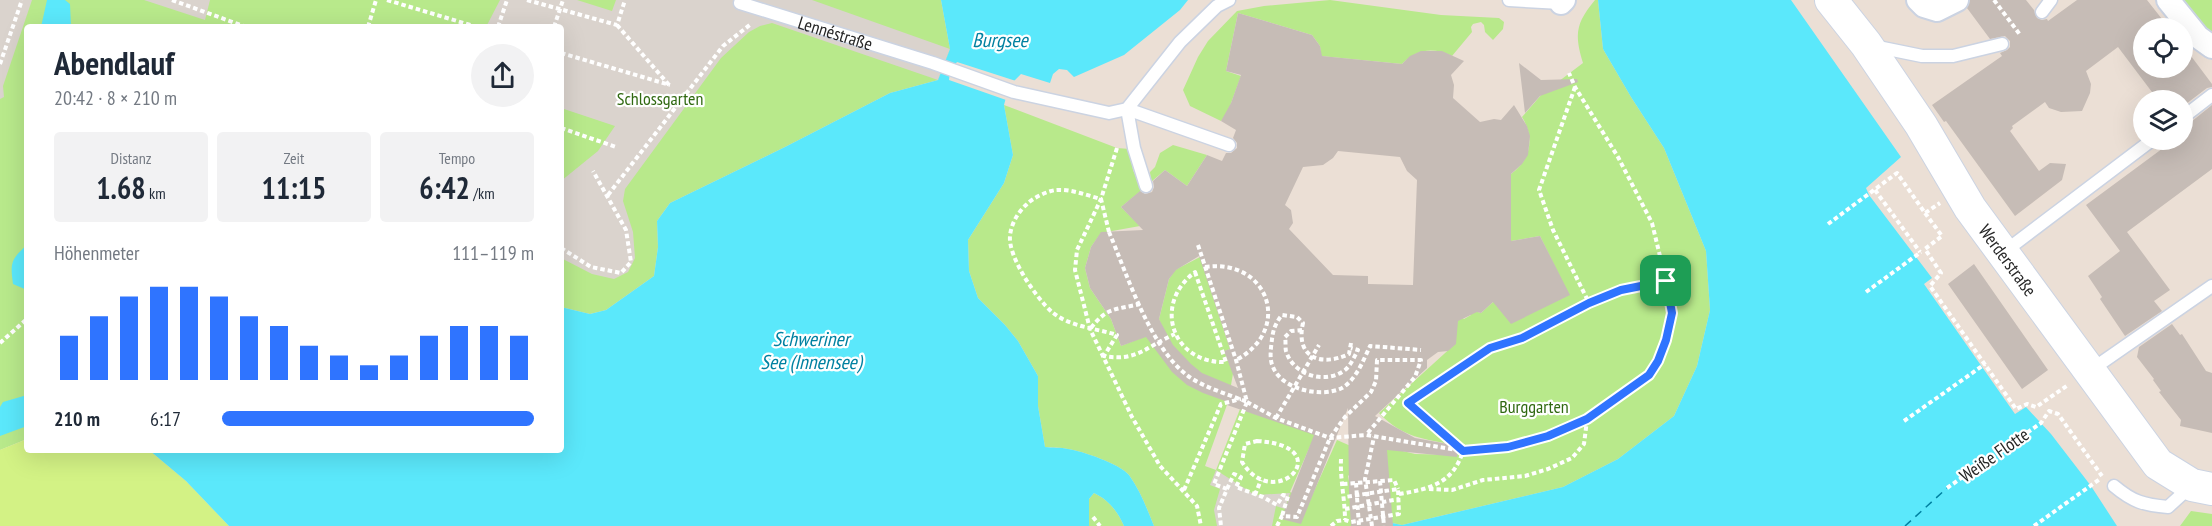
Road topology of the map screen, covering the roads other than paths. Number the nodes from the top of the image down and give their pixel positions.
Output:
1 (1229, 0) edge
2 (1509, 0) edge
3 (1918, 0) edge
4 (1957, 0) edge
5 (2051, 0) edge
6 (2168, 0) edge
7 (1562, 2) edge
8 (740, 3) dead end
9 (1844, 4) edge
10 (2042, 12) dead end
11 (1866, 44) junction
12 (2002, 44) dead end
13 (2212, 47) edge
14 (2212, 95) edge
15 (1128, 109) junction
16 (2193, 110) edge
17 (1229, 145) dead end
18 (2139, 150) edge
19 (1146, 186) dead end
20 (2003, 252) junction
21 (2212, 286) edge
22 (2079, 378) junction
23 (2114, 486) road end
24 (2202, 487) edge

1 - 15 lane
2 - 7 lane
3 - 4 street
5 - 10 lane
6 - 13 street
8 - 15 lane, Lennéstraße
9 - 11 street, Werderstraße
11 - 12 lane
11 - 20 street, Werderstraße
14 - 16 lane
15 - 17 lane
15 - 19 lane
18 - 20 lane
20 - 22 street, Werderstraße
21 - 22 lane
22 - 24 street, Werderstraße
23 - 24 lane

